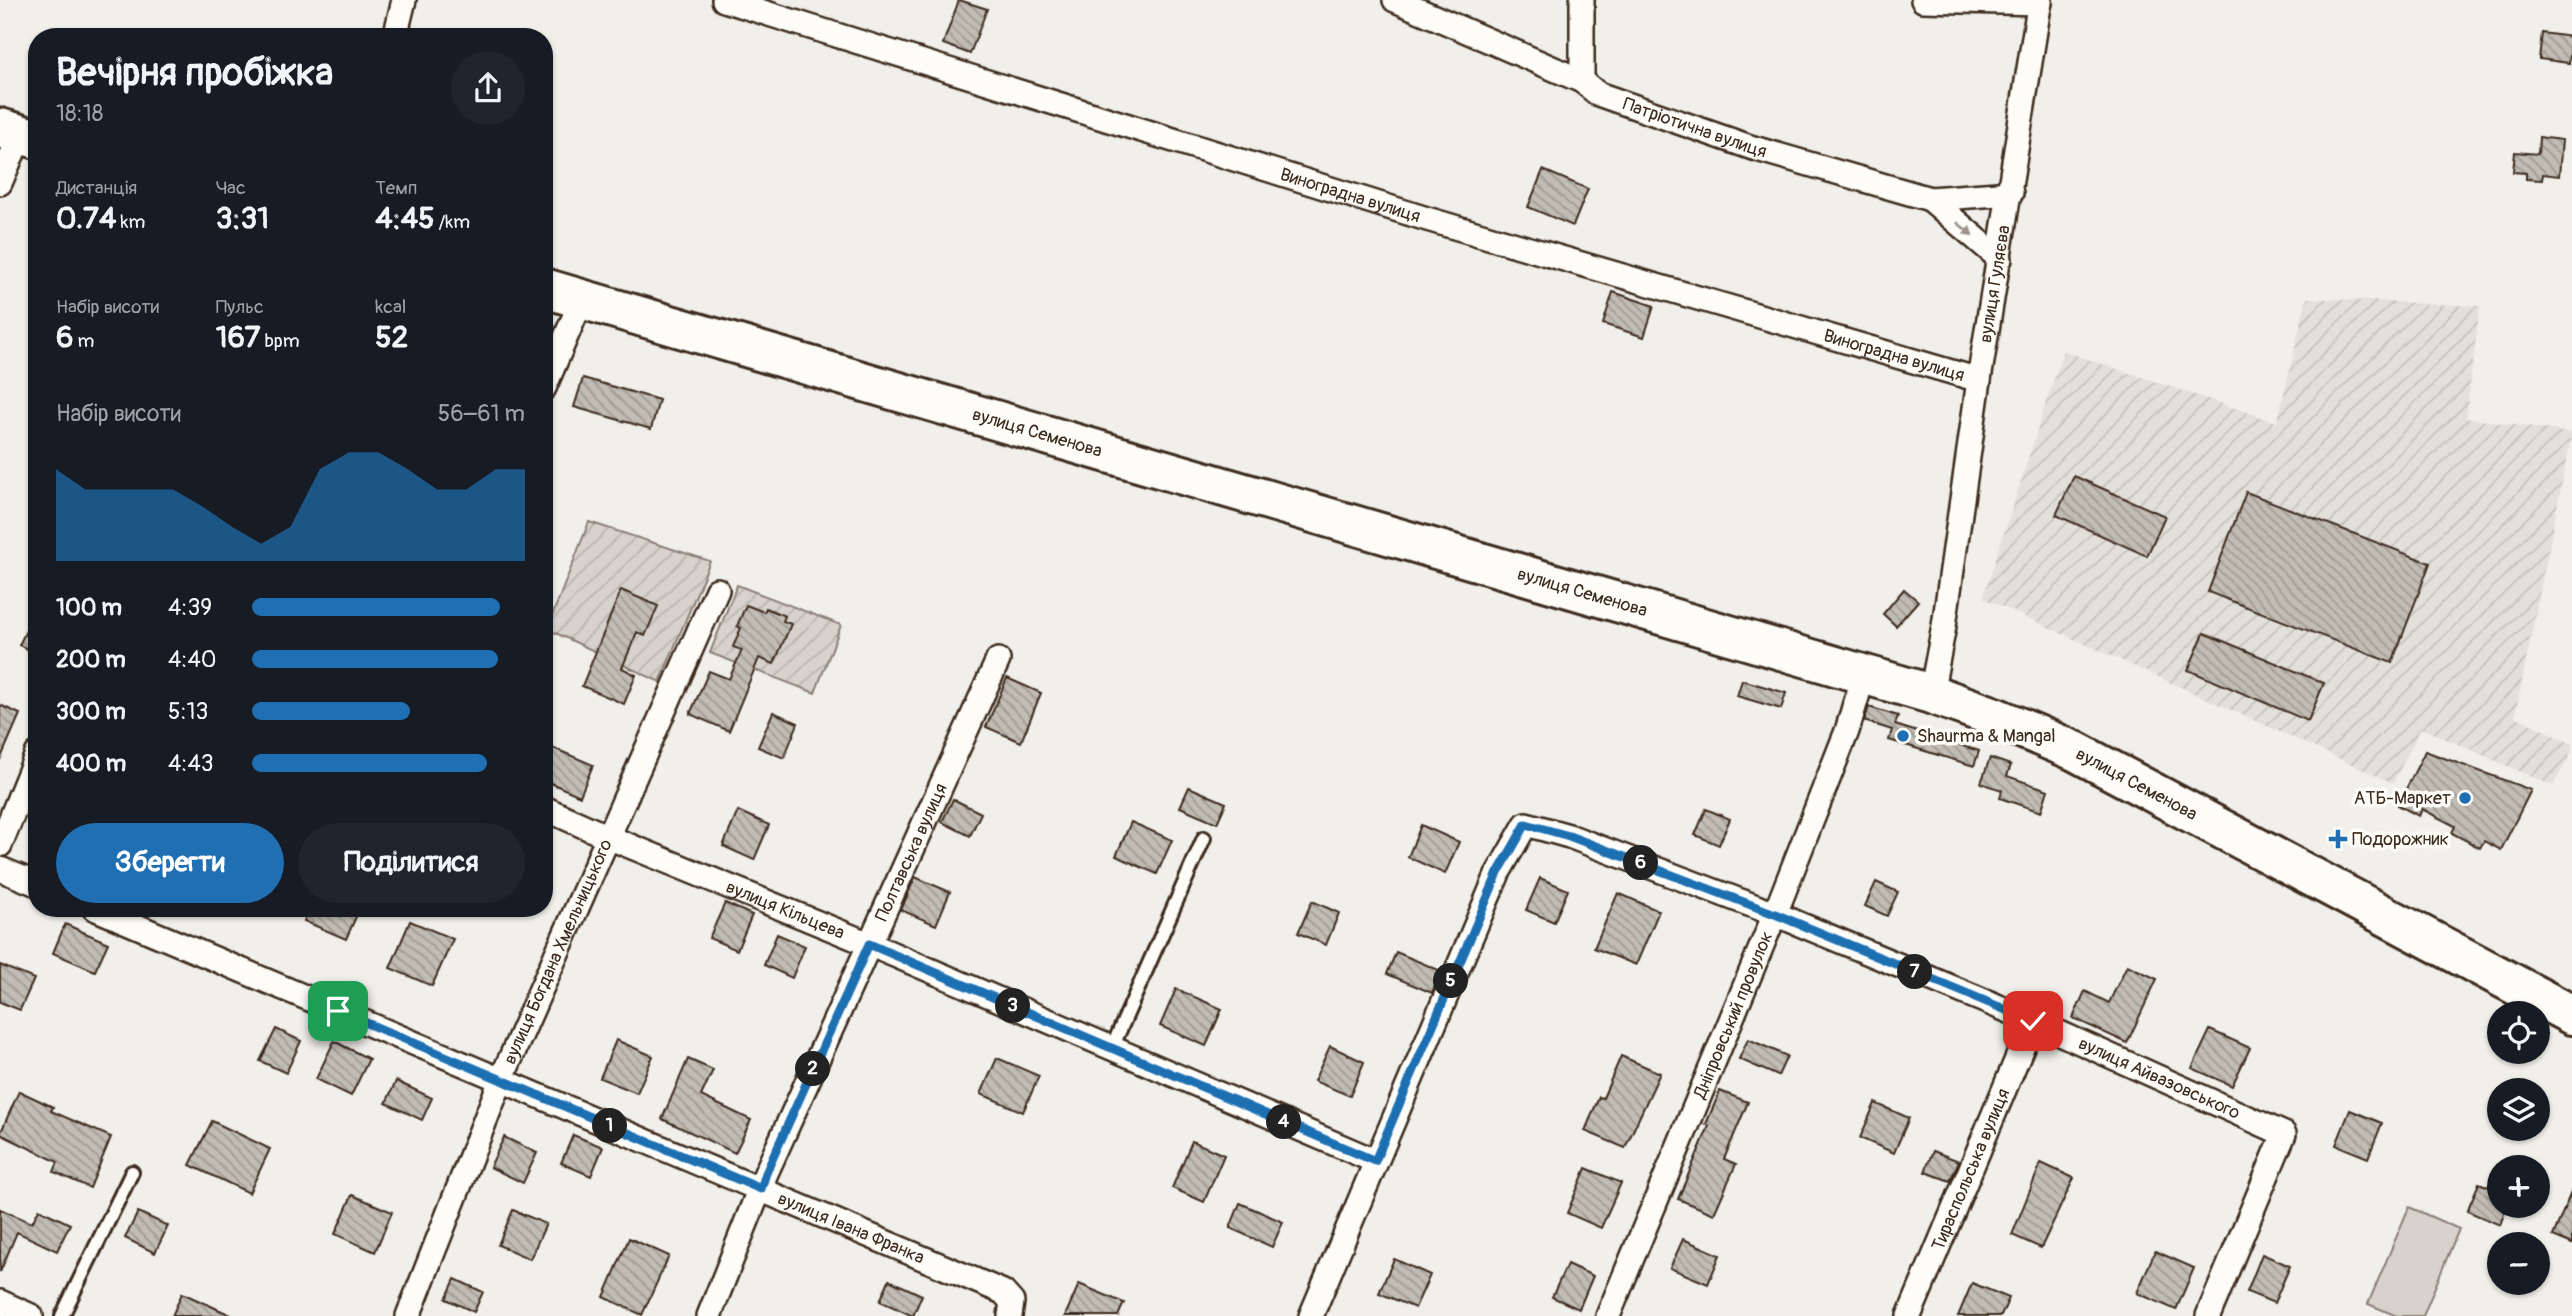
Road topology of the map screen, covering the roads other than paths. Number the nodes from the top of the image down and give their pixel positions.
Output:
1 (404, 0) edge
2 (724, 0) edge
3 (1395, 0) edge
4 (1582, 0) edge
5 (1923, 0) edge
6 (2040, 2) edge
7 (397, 28) edge
8 (1582, 81) junction
9 (19, 134) edge
10 (0, 183) edge
11 (2011, 192) junction
12 (1930, 199) junction
13 (2000, 259) junction
14 (553, 291) edge
15 (582, 299) junction
16 (553, 367) edge
17 (1979, 380) junction
18 (717, 590) dead end
19 (998, 660) dead end
20 (1864, 673) junction
21 (1931, 694) junction
22 (28, 776) edge
23 (553, 812) edge
24 (608, 837) junction
25 (1204, 838) dead end
26 (0, 845) edge
27 (0, 869) edge
28 (28, 880) edge
29 (1775, 914) junction
30 (115, 917) edge
31 (869, 944) junction
32 (2572, 1015) edge
33 (2033, 1021) junction
34 (1112, 1048) junction
35 (501, 1080) junction
36 (1375, 1161) junction
37 (132, 1172) dead end
38 (761, 1189) junction
39 (0, 1302) edge
40 (31, 1316) edge
41 (62, 1316) edge
42 (408, 1316) edge
43 (709, 1316) edge
44 (1010, 1316) edge
45 (1311, 1316) edge
46 (1608, 1316) edge
47 (1909, 1316) edge
48 (2208, 1316) edge

1 - 7 street
2 - 17 street, Виноградна вулиця
3 - 8 street, Патріотична вулиця
4 - 8 street
5 - 6 street
6 - 11 street, вулиця Гуляєва
8 - 12 street, Патріотична вулиця
9 - 10 street
11 - 12 street, Патріотична вулиця
11 - 13 street, вулиця Гуляєва
12 -> 13 street
13 - 17 street, вулиця Гуляєва
14 - 15 highway, вулиця Семенова
15 - 16 street
15 - 20 highway, вулиця Семенова
17 - 21 street, вулиця Гуляєва
18 - 24 street, вулиця Богдана Хмельницького
19 - 31 street, Полтавська вулиця
20 - 21 highway, вулиця Семенова
20 - 29 street, Дніпровський провулок
21 - 32 highway, вулиця Семенова
22 - 26 street
23 - 24 street, вулиця Кільцева
24 - 31 street, вулиця Кільцева
24 - 35 street, вулиця Богдана Хмельницького
25 - 34 lane
27 - 28 street
29 - 33 street, вулиця Айвазовського
29 - 36 street, вулиця Айвазовського
29 - 46 street, Дніпровський провулок
30 - 35 street, вулиця Івана Франка
31 - 34 street, вулиця Кільцева
31 - 38 street, Полтавська вулиця
33 - 47 street, Тираспольська вулиця
33 - 48 street, вулиця Айвазовського
34 - 36 street, вулиця Кільцева
35 - 38 street, вулиця Івана Франка
35 - 42 street, вулиця Богдана Хмельницького
36 - 45 street
37 - 41 lane
38 - 43 street, Полтавська вулиця
38 - 44 street, вулиця Івана Франка
39 - 40 street

